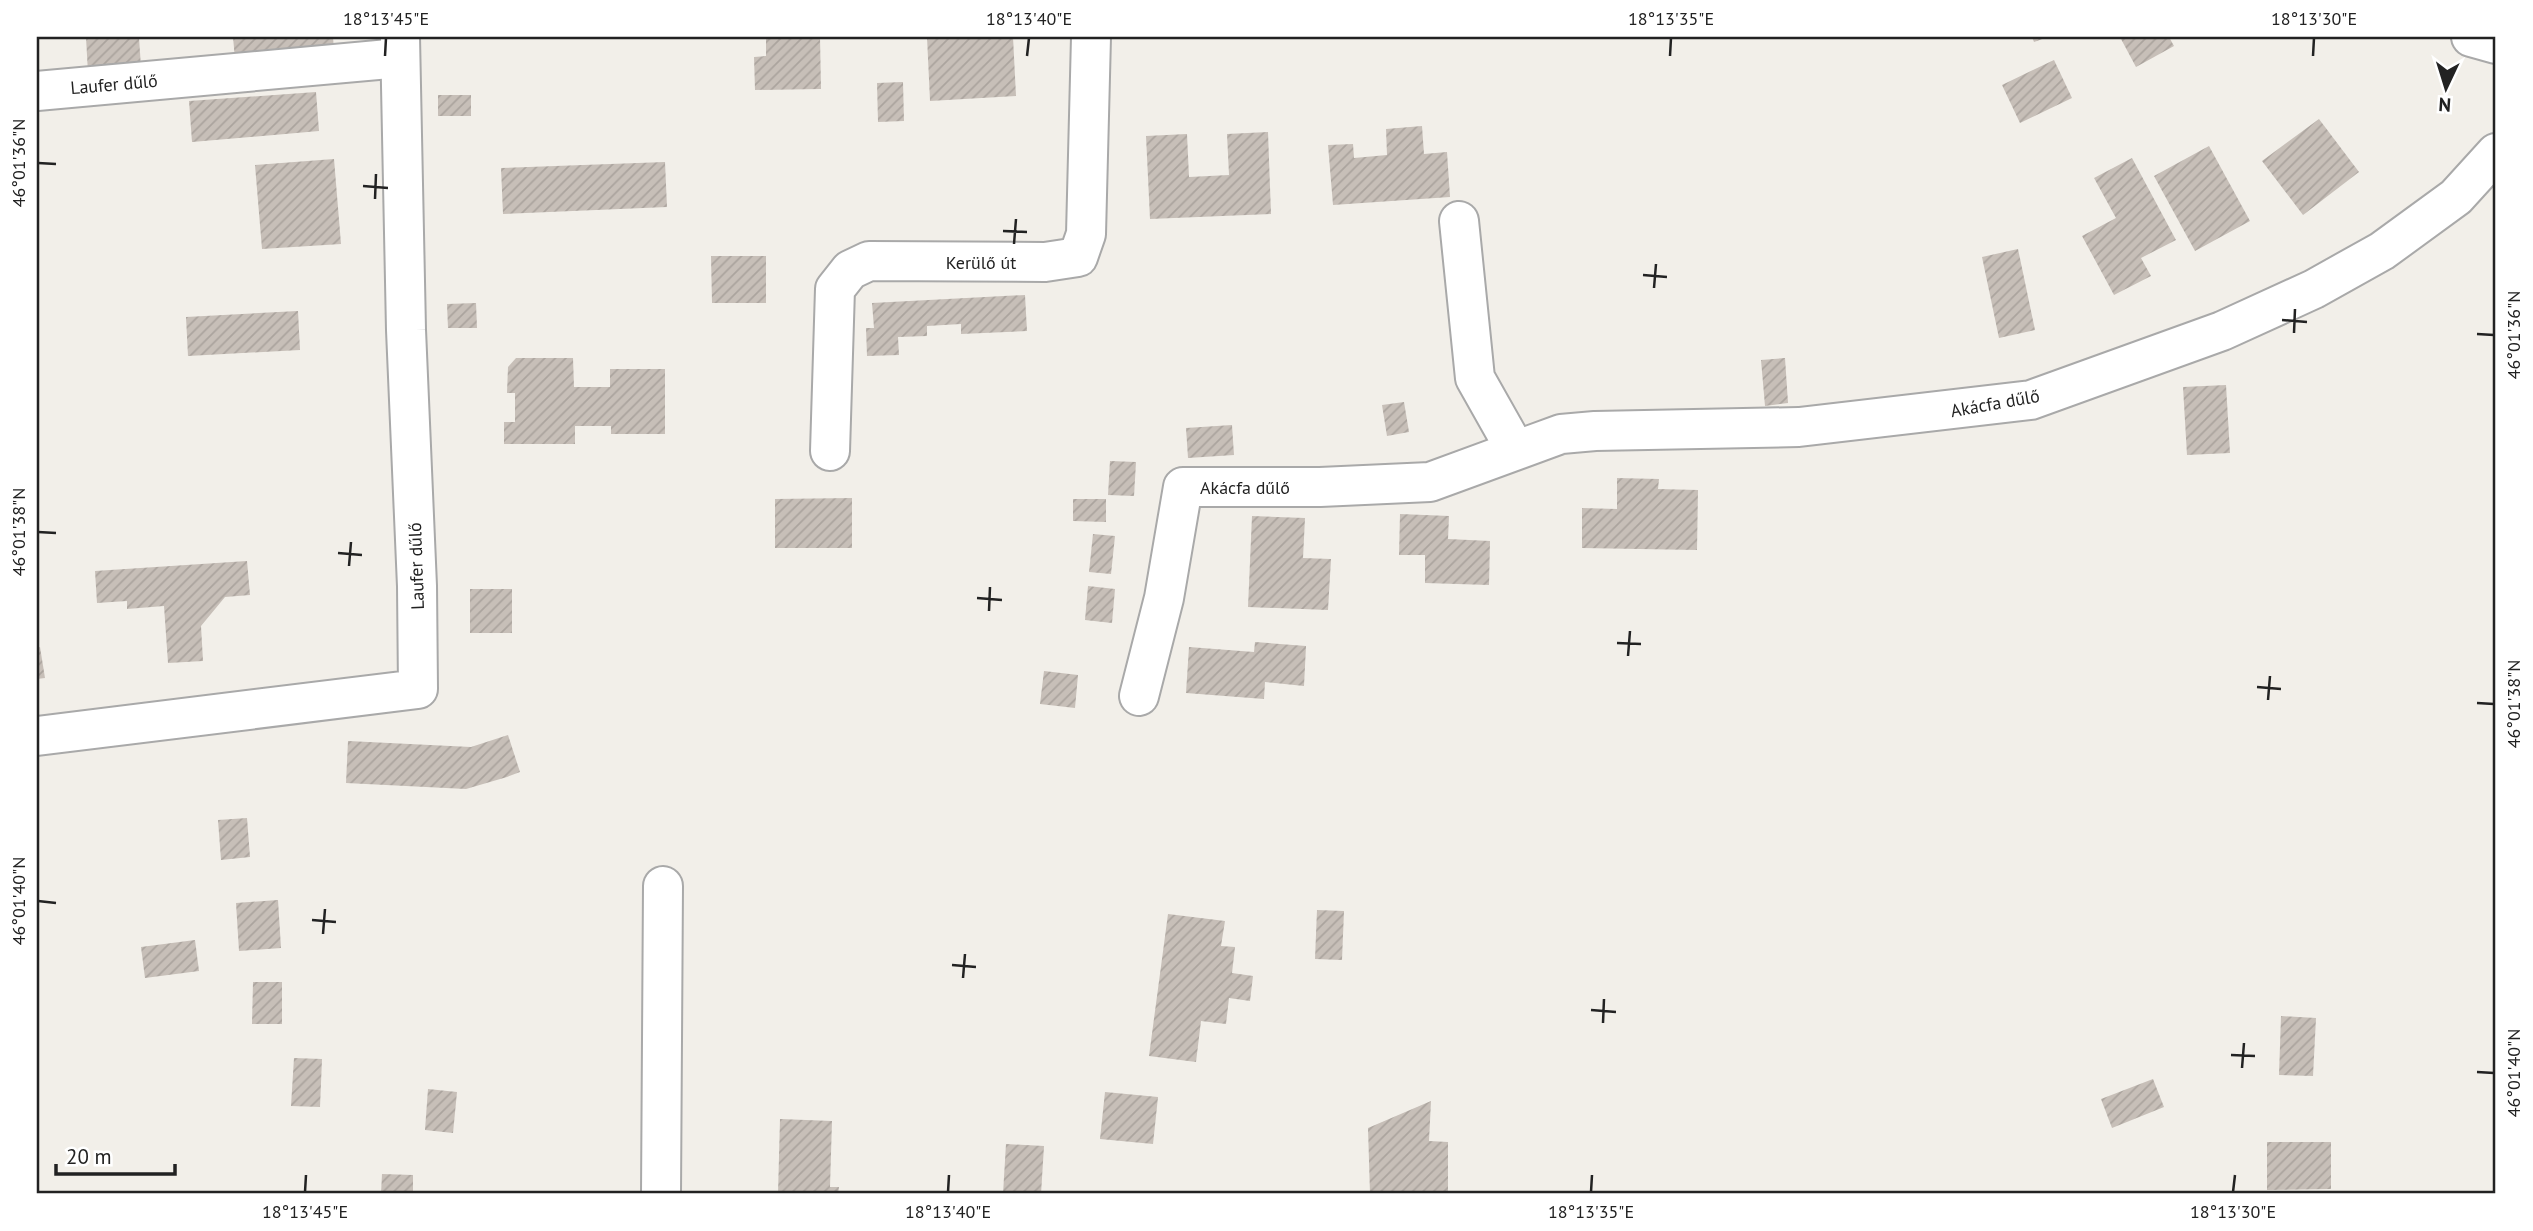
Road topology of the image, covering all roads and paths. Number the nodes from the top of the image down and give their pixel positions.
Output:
1 (1091, 37) edge
2 (2471, 37) edge
3 (2496, 44) edge
4 (400, 48) edge
5 (37, 91) edge
6 (2496, 153) edge
7 (1459, 222) dead end
8 (1515, 449) junction
9 (830, 451) dead end
10 (1139, 696) dead end
11 (37, 736) edge
12 (663, 886) dead end
13 (662, 1194) edge

1 - 9 street, Kerülő út
2 - 3 street
4 - 5 street, Laufer dűlő
4 - 11 street, Laufer dűlő
6 - 8 street, Akácfa dűlő
7 - 8 street
8 - 10 street, Akácfa dűlő
12 - 13 street

